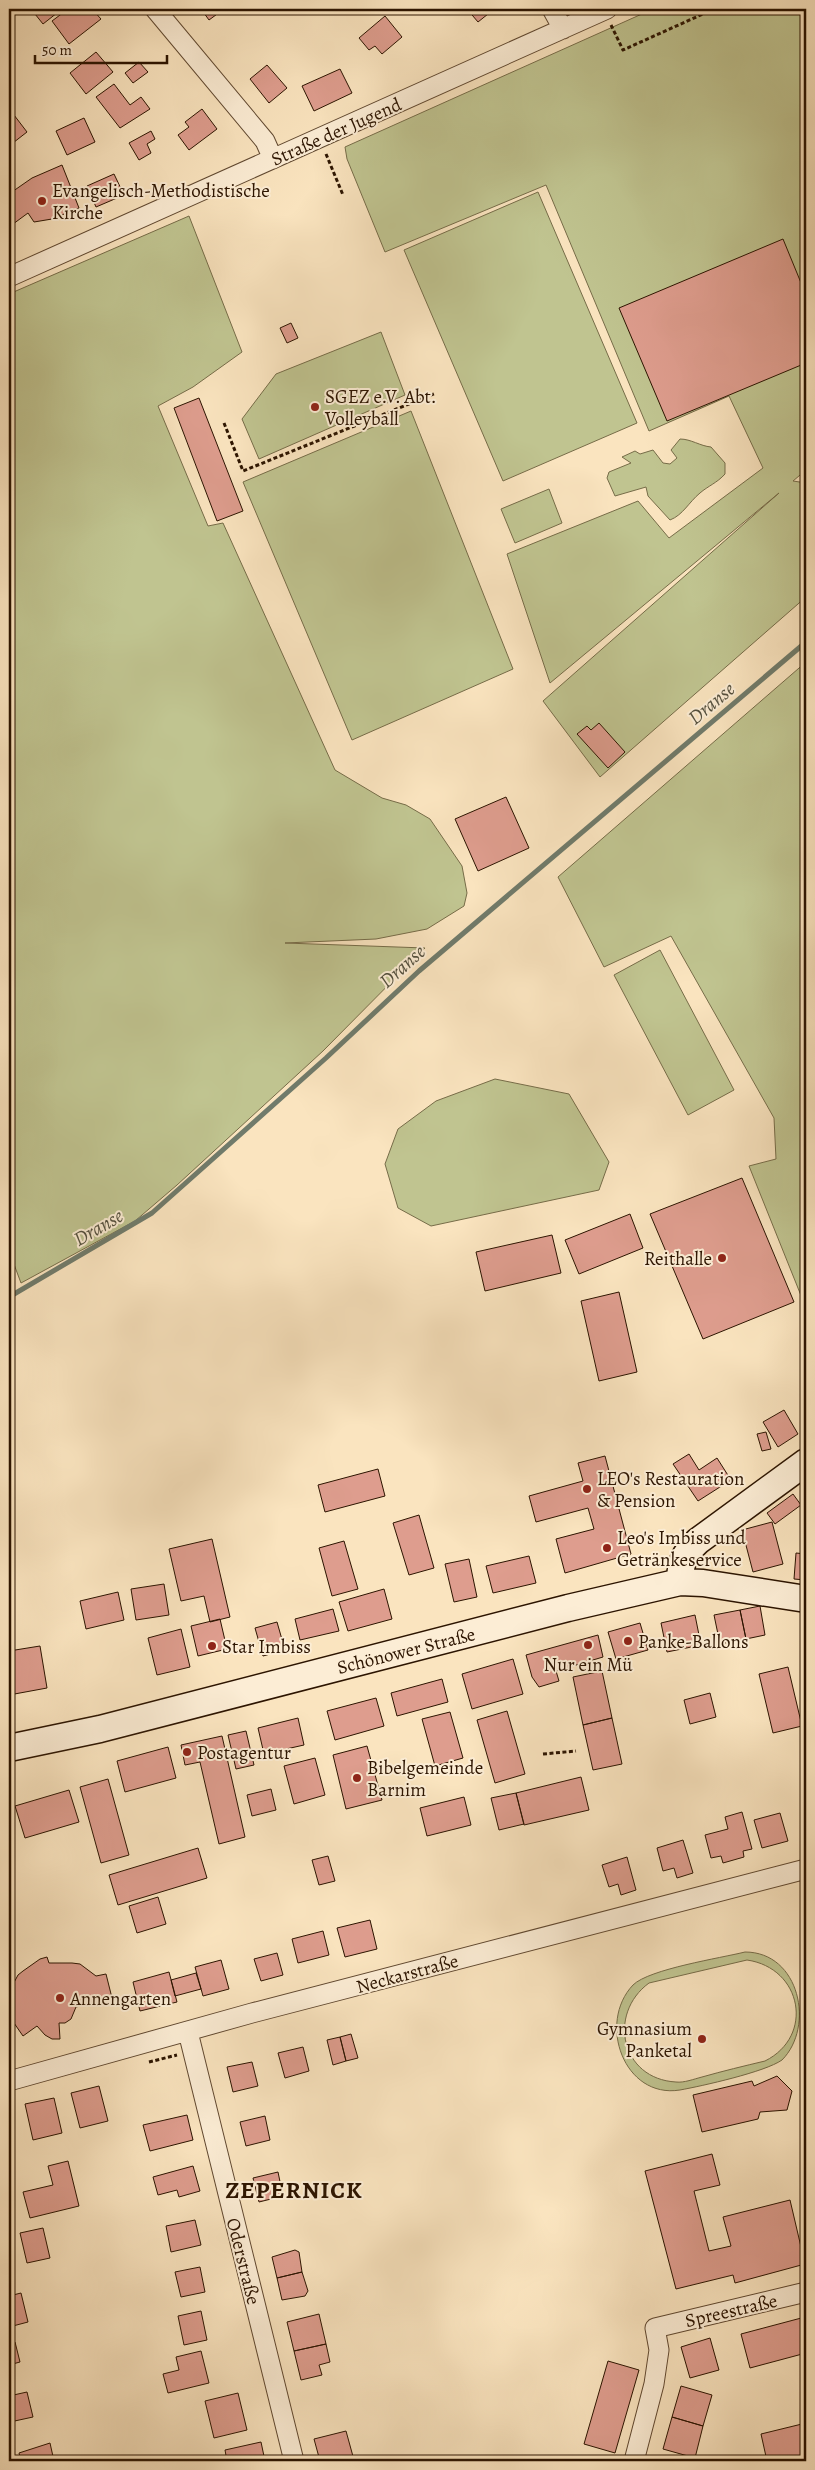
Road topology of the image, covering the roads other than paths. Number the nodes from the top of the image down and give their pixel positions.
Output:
1 (155, 9) edge
2 (552, 9) edge
3 (606, 10) edge
4 (563, 29) junction
5 (273, 159) junction
6 (9, 276) edge
7 (806, 1462) edge
8 (680, 1582) junction
9 (806, 1598) edge
10 (9, 1748) edge
11 (806, 1869) edge
12 (188, 2032) junction
13 (9, 2082) edge
14 (806, 2292) edge
15 (294, 2461) edge
16 (634, 2461) edge

1 - 5 street
2 - 4 street
3 - 4 street, Straße der Jugend
4 - 5 street, Straße der Jugend
5 - 6 street, Straße der Jugend
7 - 8 street
8 - 9 street, Schönower Straße
8 - 10 street, Schönower Straße
11 - 12 street, Neckarstraße
12 - 13 street, Neckarstraße
12 - 15 street, Oderstraße
14 - 16 street, Spreestraße

